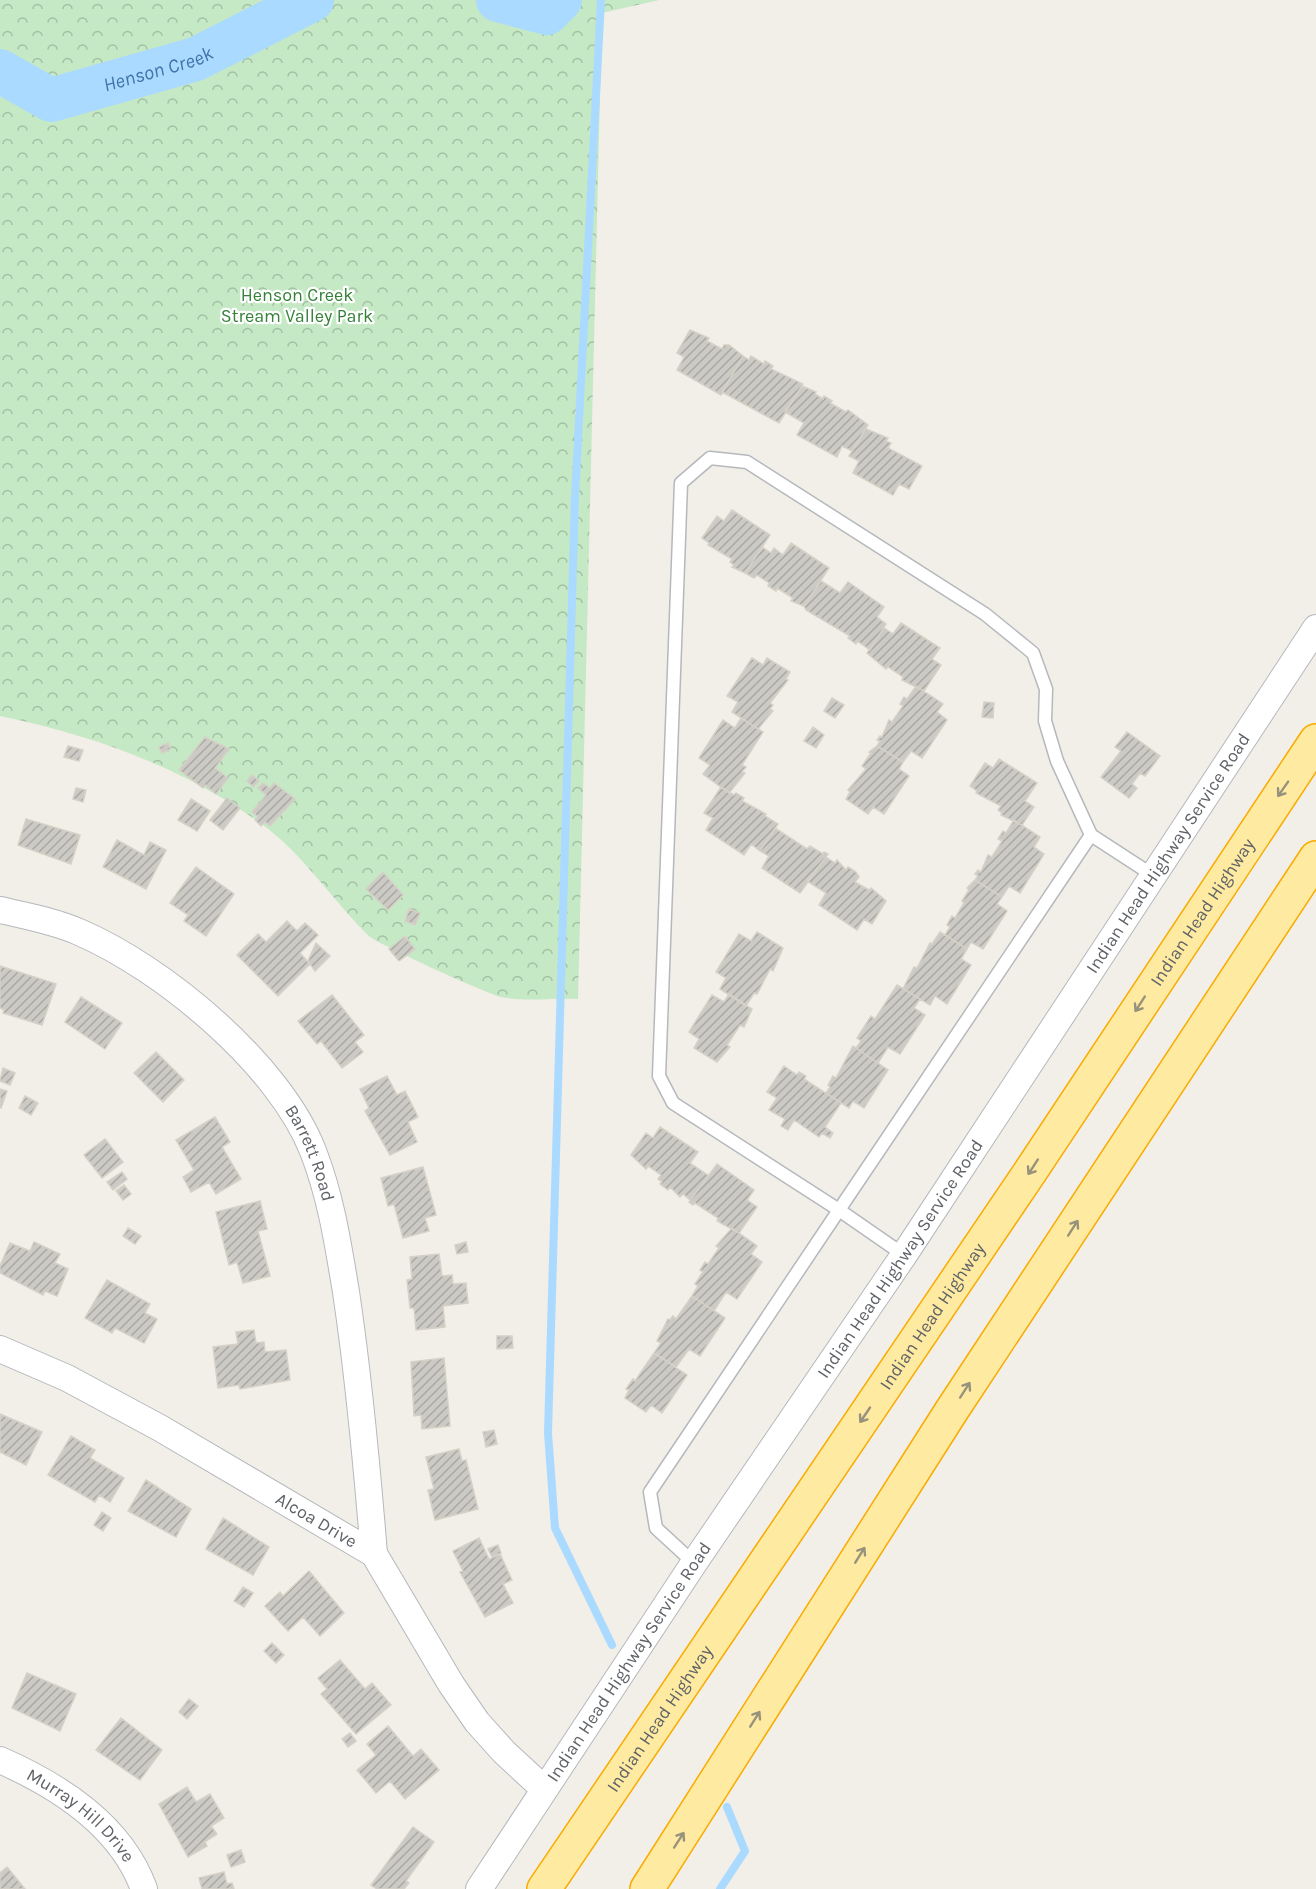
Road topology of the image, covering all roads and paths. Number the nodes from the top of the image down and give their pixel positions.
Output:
1 (1316, 628) edge
2 (1316, 741) edge
3 (1091, 835) junction
4 (1316, 858) edge
5 (1154, 876) junction
6 (0, 910) edge
7 (839, 1210) junction
8 (904, 1255) junction
9 (0, 1349) edge
10 (374, 1554) junction
11 (694, 1563) junction
12 (2, 1765) edge
13 (544, 1789) junction
14 (144, 1889) edge
15 (479, 1889) edge
16 (544, 1889) edge
17 (647, 1889) edge

1 - 5 street, Indian Head Highway Service Road
2 -> 16 highway, Indian Head Highway
3 - 5 lane
3 - 7 lane
3 - 7 lane
17 -> 4 highway
5 - 8 street, Indian Head Highway Service Road
6 - 10 street, Barrett Road
7 - 8 lane
7 - 11 lane
8 - 11 street, Indian Head Highway Service Road
9 - 10 street, Alcoa Drive
10 - 13 street, Alcoa Drive
11 - 13 street, Indian Head Highway Service Road
12 - 14 street, Murray Hill Drive
13 - 15 street, Indian Head Highway Service Road

